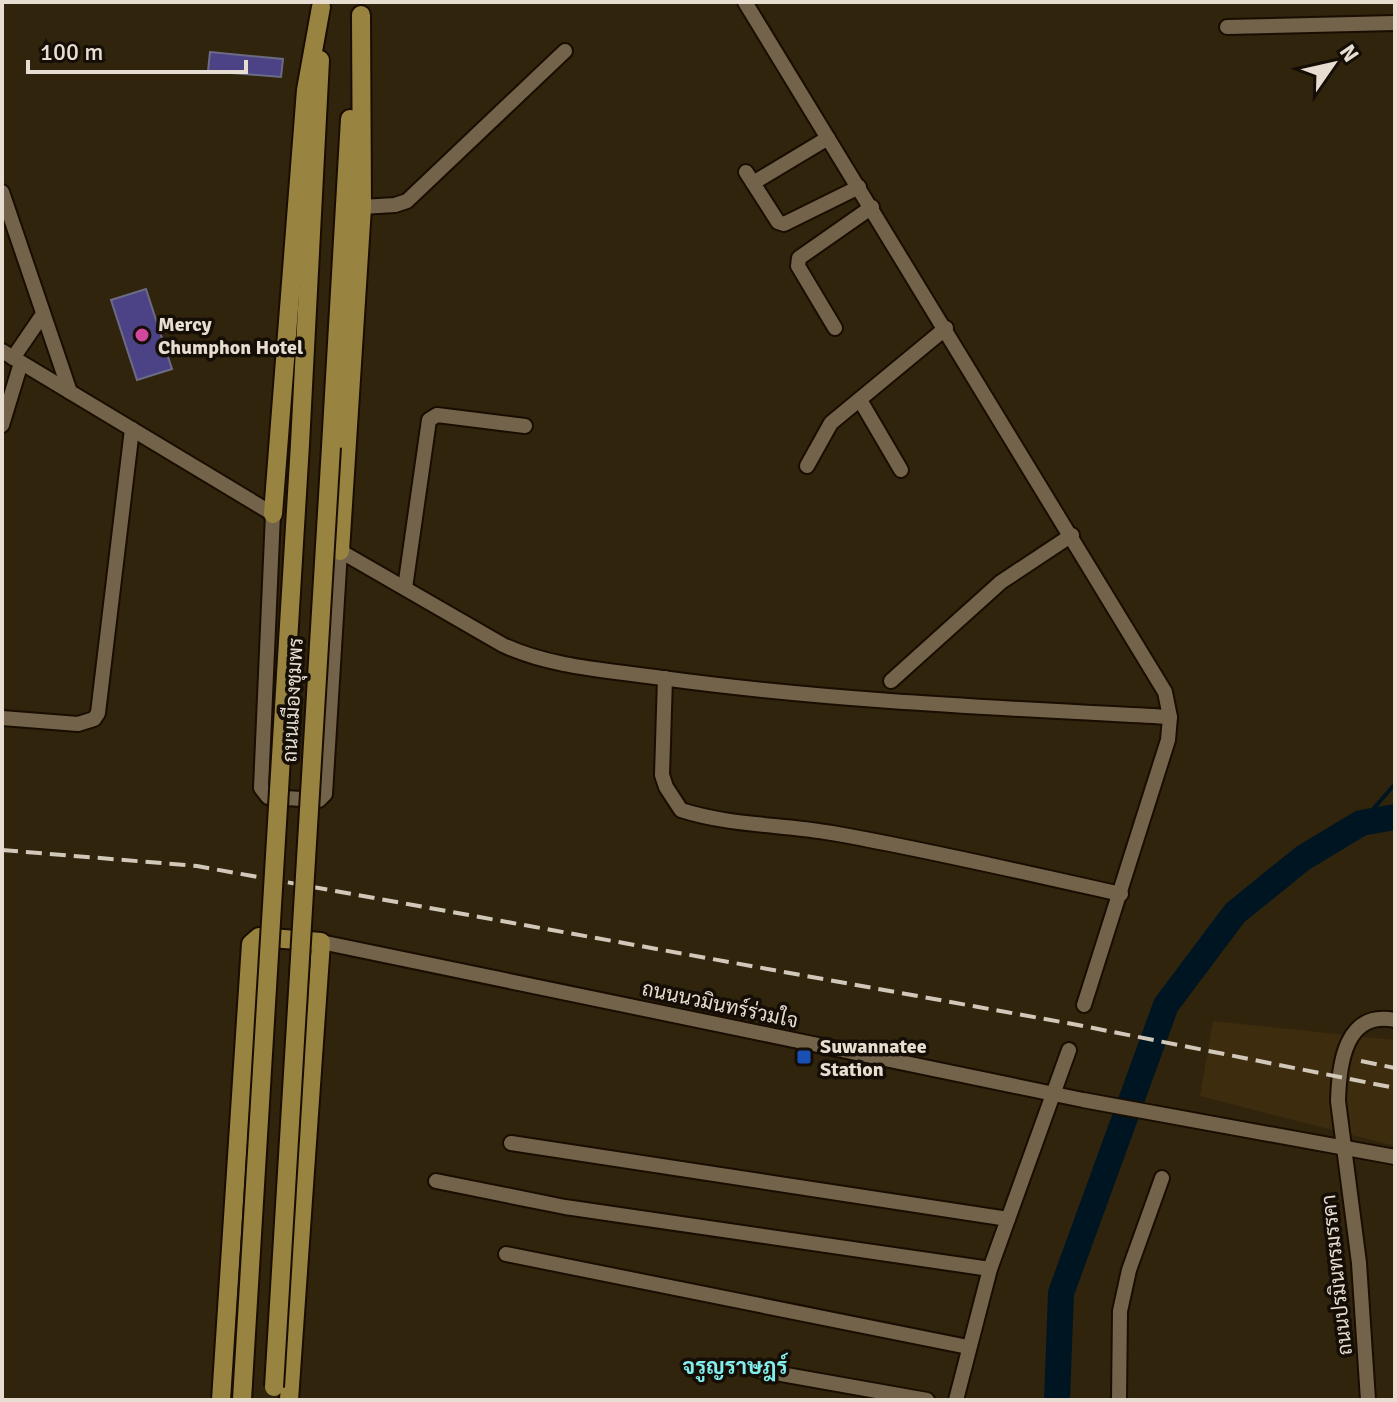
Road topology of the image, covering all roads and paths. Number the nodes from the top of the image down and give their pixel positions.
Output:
1 (745, 2) edge
2 (321, 5) edge
3 (361, 9) edge
4 (1395, 23) edge
5 (1227, 27) dead end
6 (565, 51) dead end
7 (828, 138) junction
8 (859, 187) junction
9 (2, 192) edge
10 (362, 207) junction
11 (872, 207) junction
12 (41, 317) junction
13 (835, 328) dead end
14 (946, 328) junction
15 (12, 357) edge
16 (70, 392) junction
17 (860, 400) junction
18 (2, 425) edge
19 (525, 426) dead end
20 (132, 429) junction
21 (807, 466) dead end
22 (901, 470) dead end
23 (273, 514) junction
24 (1072, 535) junction
25 (340, 551) junction
26 (405, 588) junction
27 (665, 678) junction
28 (891, 681) dead end
29 (1170, 717) junction
30 (2, 718) edge
31 (1121, 894) junction
32 (321, 942) junction
33 (1084, 1005) dead end
34 (1395, 1020) edge
35 (1069, 1050) dead end
36 (1054, 1094) junction
37 (511, 1143) dead end
38 (1343, 1146) junction
39 (1395, 1157) edge
40 (1162, 1178) dead end
41 (436, 1181) dead end
42 (1008, 1219) junction
43 (506, 1254) dead end
44 (990, 1269) junction
45 (968, 1347) junction
46 (758, 1370) dead end
47 (243, 1392) edge
48 (274, 1394) edge
49 (221, 1400) edge
50 (289, 1400) edge
51 (927, 1400) edge
52 (956, 1400) edge
53 (1119, 1400) edge
54 (1368, 1400) edge

1 - 7 street
2 - 23 main road
2 - 47 main road, ถนนเมืองชุมพร, bridge
3 - 10 main road
3 - 48 main road, ถนนเมืองชุมพร, bridge
4 - 5 street
6 - 10 street
7 - 8 street
7 - 8 street
8 - 11 street
9 - 12 street
10 - 25 main road
11 - 13 street
11 - 14 street
12 - 15 street
12 - 16 street
14 - 17 street
14 - 24 street
15 - 16 street
15 - 18 street
16 - 20 street
17 - 21 street
17 - 22 street
19 - 26 street
20 - 23 street
20 - 30 street
23 - 25 street
24 - 28 street
24 - 29 street
25 - 26 street
26 - 27 street
27 - 29 street
27 - 31 street
29 - 31 street
31 - 33 street
32 - 36 street, ถนนนวมินทร์ร่วมใจ
32 - 49 main road
32 - 50 main road
34 - 38 street, ถนนปรมินทรมรรคา
35 - 36 street
36 - 38 street, ถนนนวมินทร์ร่วมใจ
36 - 42 street
37 - 42 street
38 - 39 street, ถนนนวมินทร์ร่วมใจ
38 - 54 street, ถนนปรมินทรมรรคา
40 - 53 street
41 - 44 street
42 - 44 street
43 - 45 street
44 - 45 street
45 - 52 street
46 - 51 street

